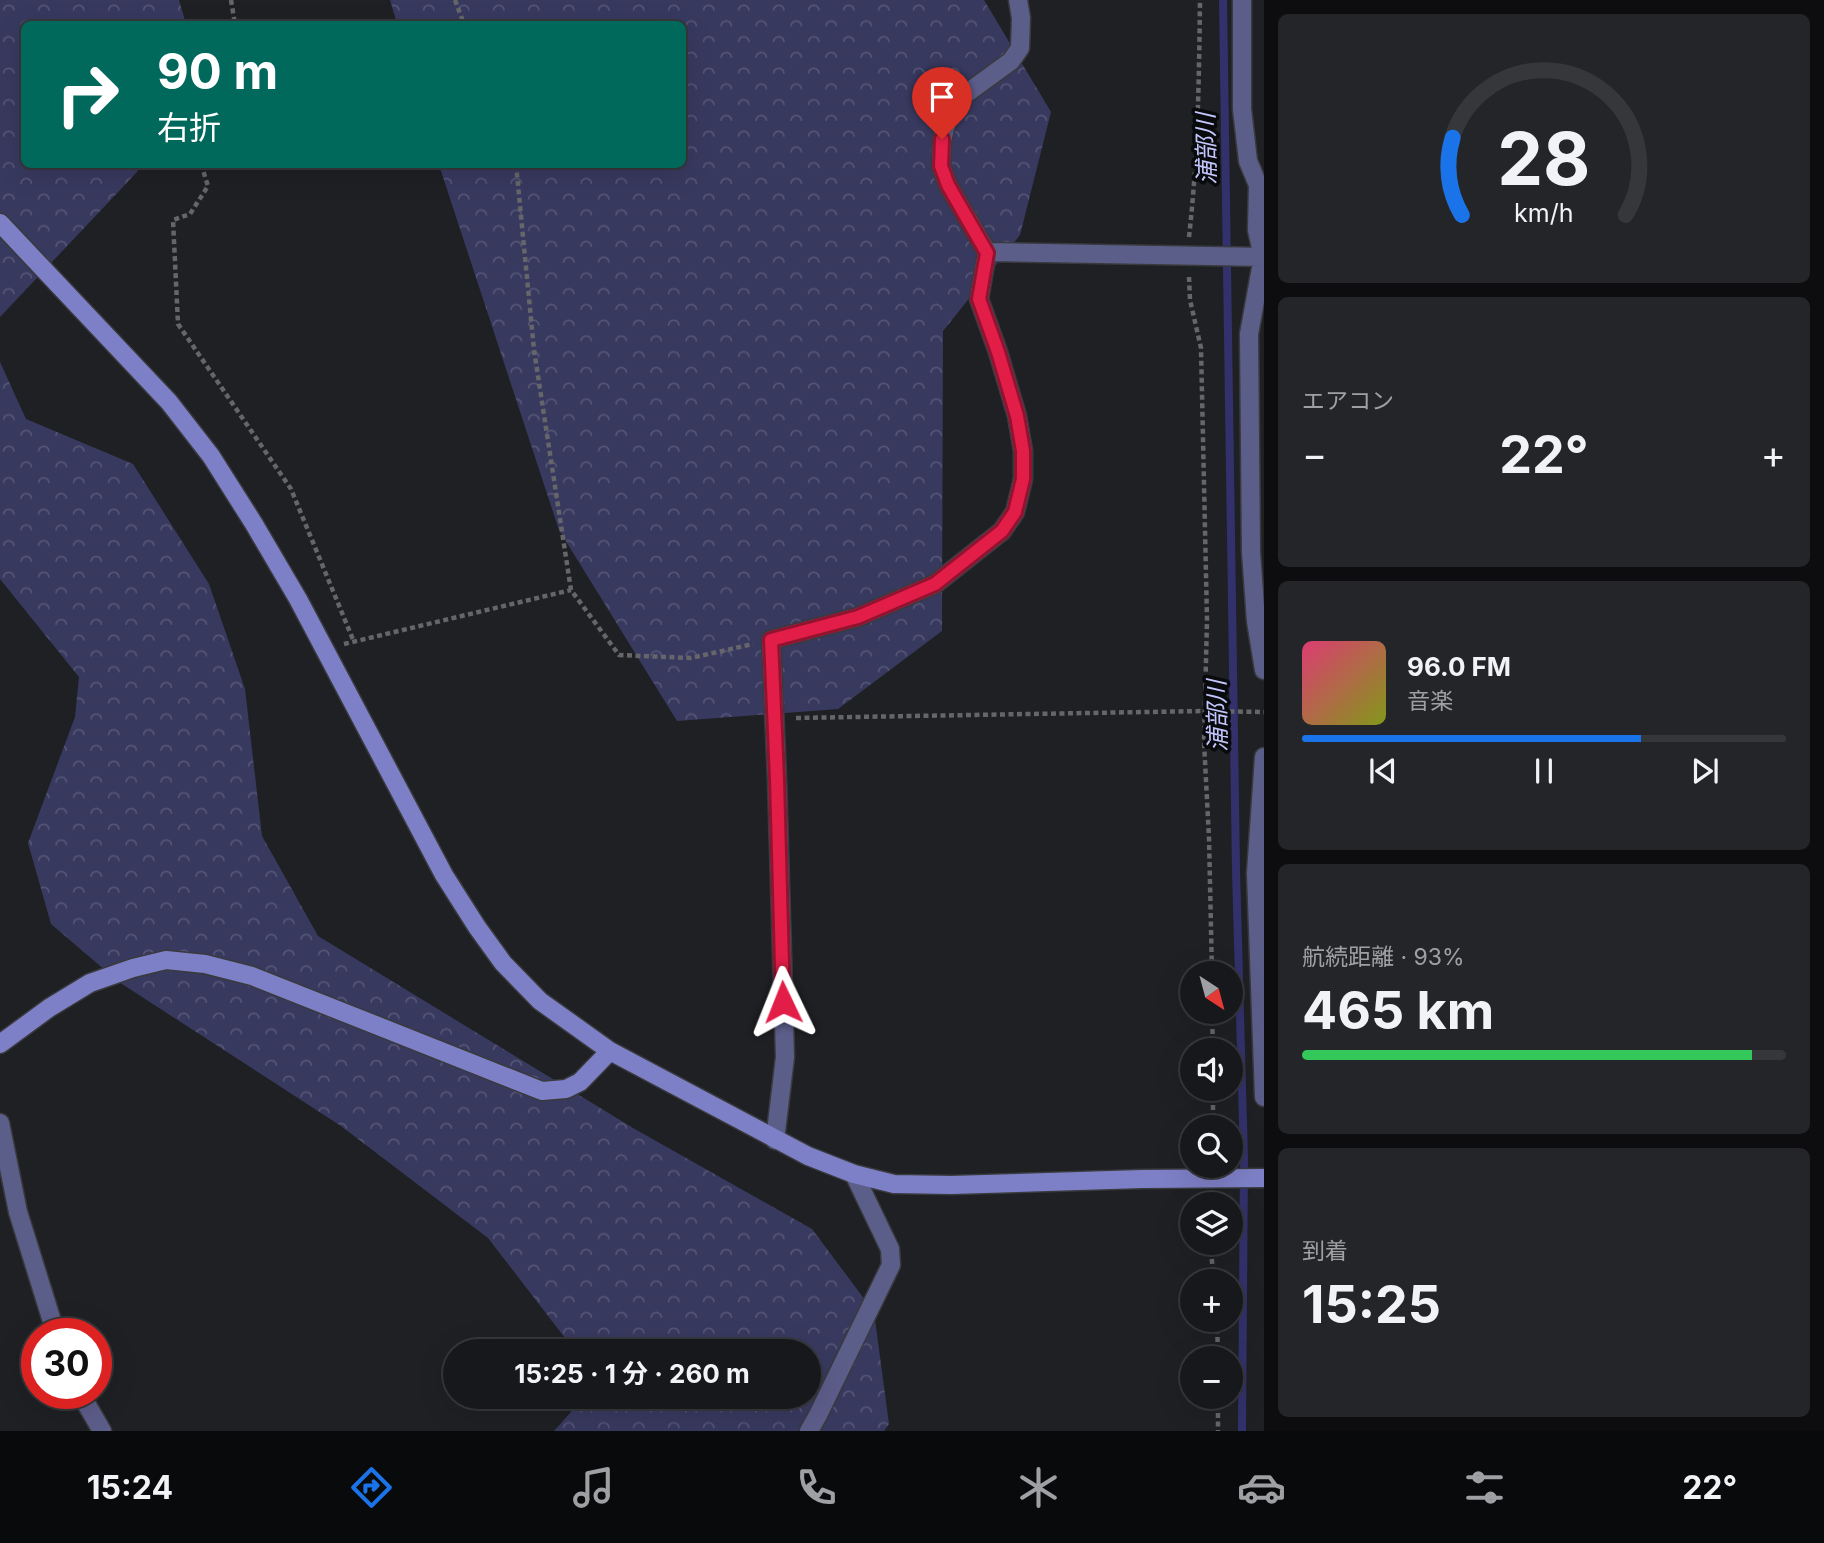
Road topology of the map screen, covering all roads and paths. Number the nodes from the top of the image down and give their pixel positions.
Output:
1 (231, 0) edge
2 (455, 0) edge
3 (1018, 0) edge
4 (1200, 0) edge
5 (1242, 0) edge
6 (234, 21) edge
7 (463, 21) edge
8 (202, 168) edge
9 (516, 168) edge
10 (0, 223) edge
11 (987, 253) junction
12 (1187, 255) junction
13 (1264, 257) edge
14 (572, 590) junction
15 (771, 640) junction
16 (354, 642) junction
17 (324, 647) junction
18 (1264, 670) edge
19 (1204, 711) junction
20 (1264, 712) edge
21 (774, 719) junction
22 (1264, 757) edge
23 (1212, 961) edge
24 (0, 1044) edge
25 (610, 1051) junction
26 (1264, 1097) edge
27 (0, 1123) edge
28 (775, 1140) junction
29 (854, 1174) junction
30 (1264, 1178) edge
31 (50, 1318) edge
32 (90, 1409) edge
33 (1218, 1409) edge
34 (103, 1431) edge
35 (809, 1431) edge
36 (1218, 1431) edge

1 - 6 path
2 - 7 path
3 - 11 street
4 - 12 path
5 - 13 street
8 - 16 path
9 - 14 path
10 - 17 street
11 - 12 street
11 - 15 street
12 - 13 street
12 - 19 path
13 - 18 street
14 - 15 path
14 - 16 path
15 - 21 street
16 - 17 path
17 - 25 street
19 - 20 path
19 - 21 path
19 - 23 path
21 - 28 street
22 - 26 street
24 - 25 street
25 - 28 street
27 - 31 street
28 - 29 street
29 - 30 street
29 - 35 street
32 - 34 street
33 - 36 path

